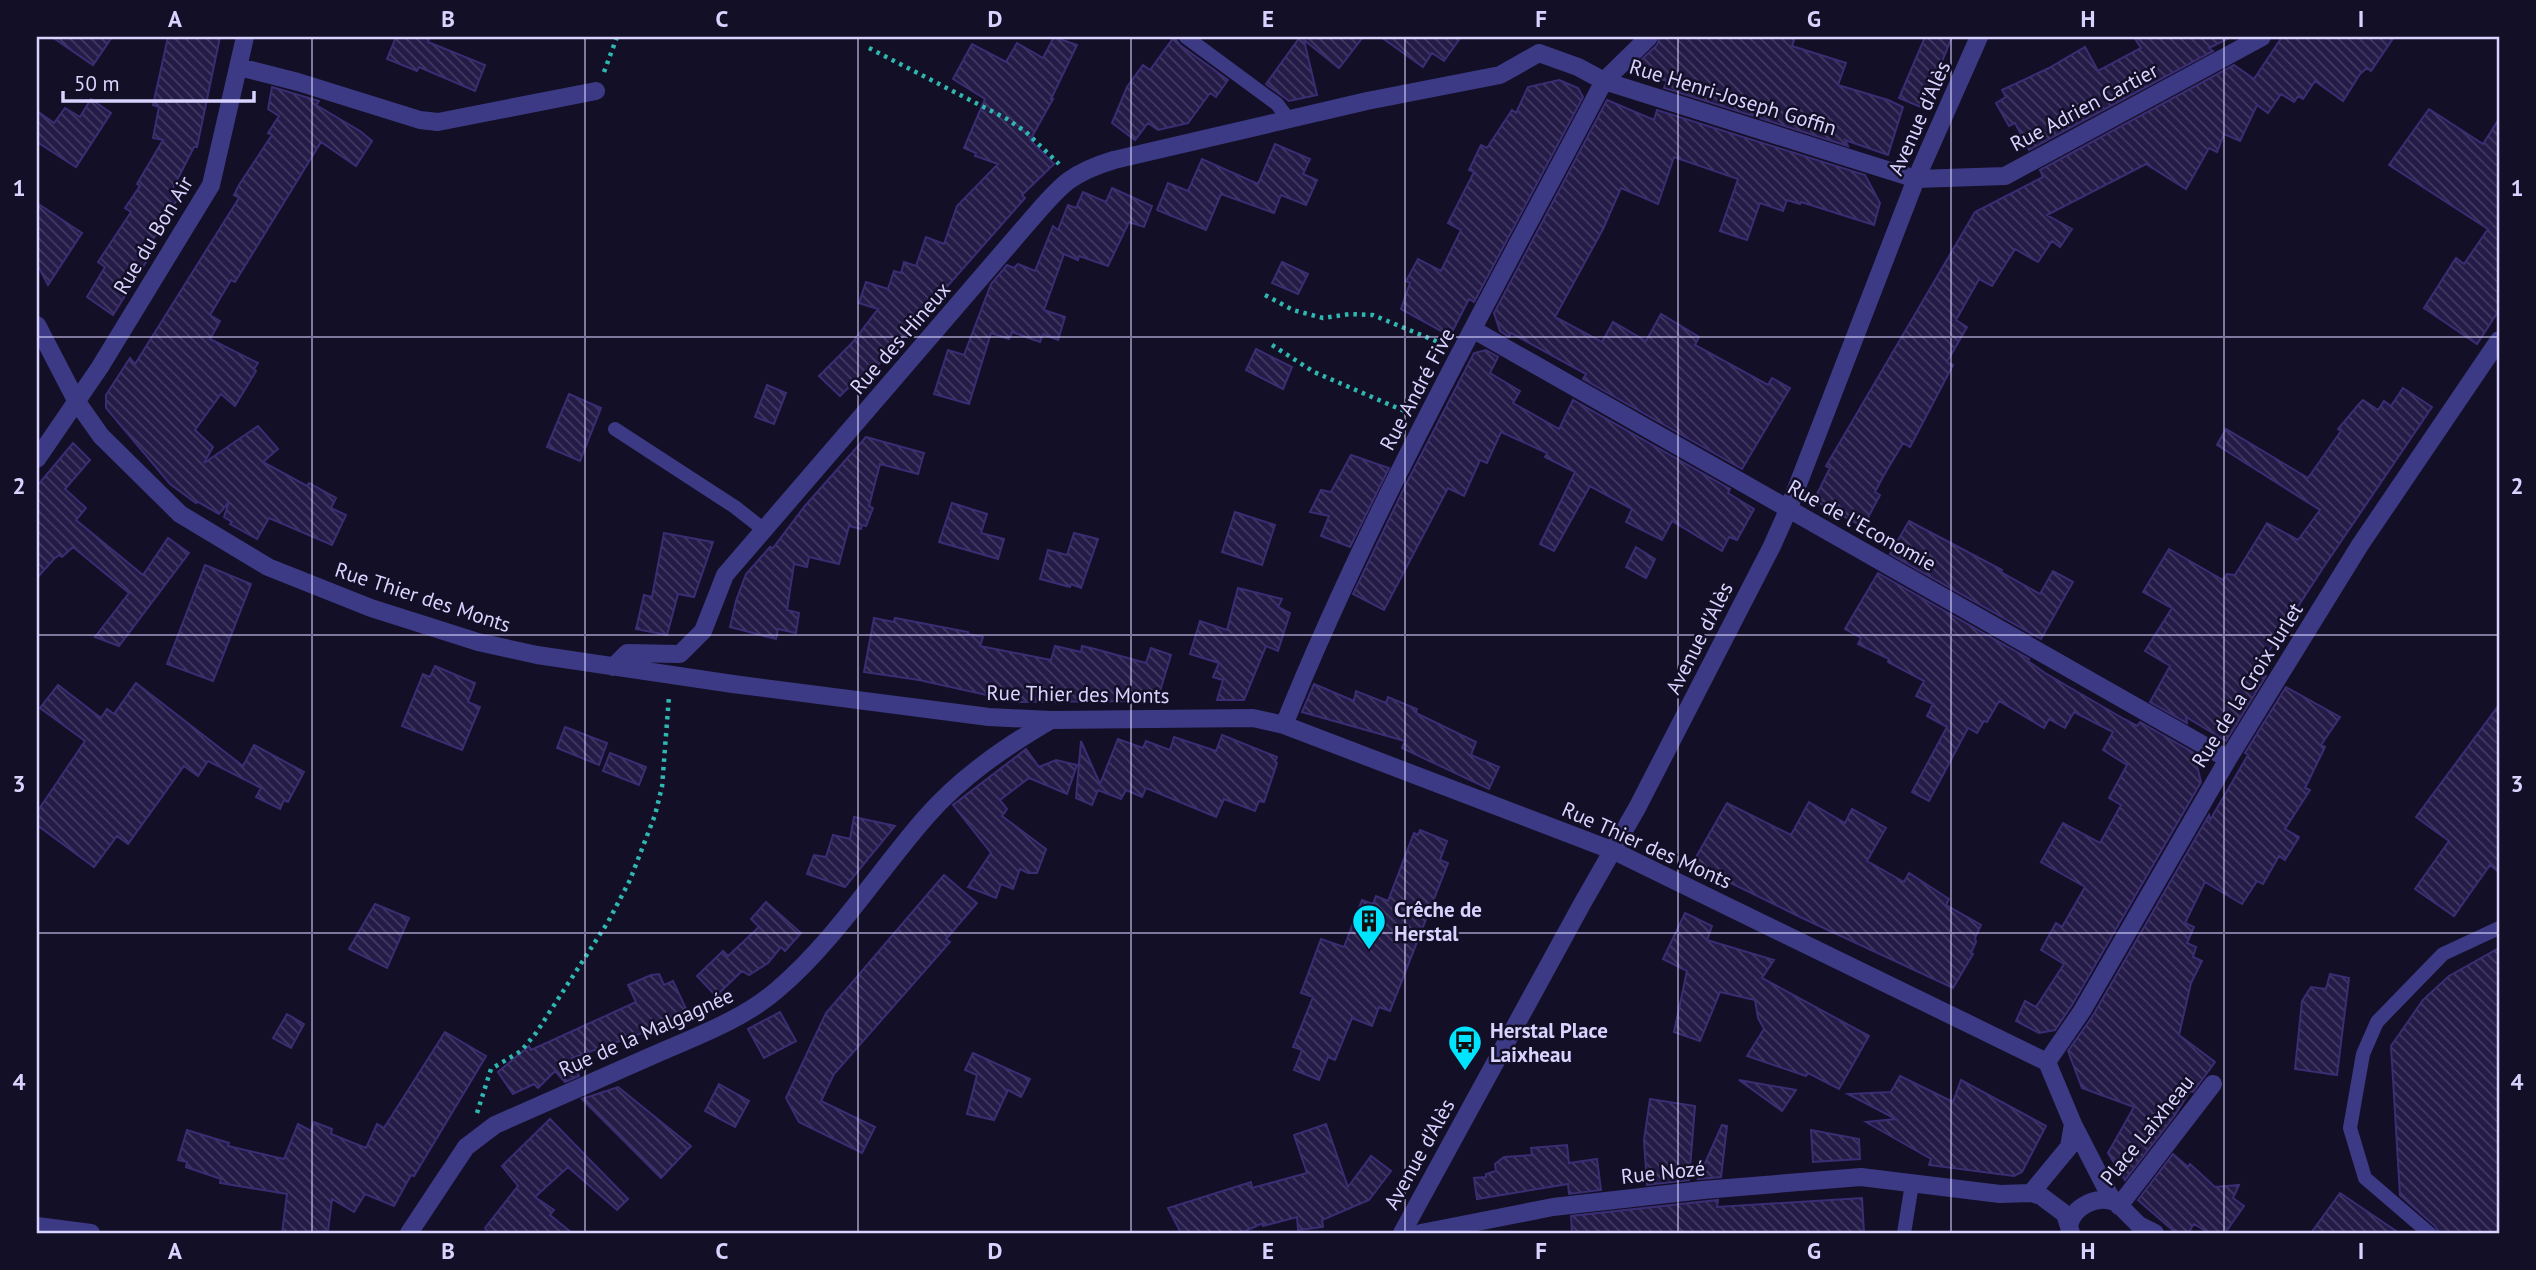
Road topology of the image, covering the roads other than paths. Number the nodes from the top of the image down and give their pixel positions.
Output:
1 (245, 37) edge
2 (1186, 37) edge
3 (1548, 37) edge
4 (1649, 37) edge
5 (1979, 37) edge
6 (2262, 37) edge
7 (1539, 53) junction
8 (239, 67) junction
9 (1604, 81) junction
10 (596, 92) road end
11 (1289, 120) junction
12 (1916, 178) junction
13 (37, 325) edge
14 (1474, 330) junction
15 (2499, 340) edge
16 (77, 402) junction
17 (615, 429) dead end
18 (37, 459) edge
19 (1788, 510) junction
20 (763, 529) junction
21 (613, 667) junction
22 (1051, 720) junction
23 (1284, 724) junction
24 (2228, 760) junction
25 (1614, 851) junction
26 (2499, 928) edge
27 (2047, 1062) junction
28 (2213, 1084) dead end
29 (2073, 1124) junction
30 (1912, 1184) junction
31 (2031, 1193) junction
32 (2117, 1204) junction
33 (37, 1226) edge
34 (2070, 1229) edge
35 (91, 1233) edge
36 (409, 1233) edge
37 (1402, 1233) edge
38 (1420, 1233) edge
39 (1904, 1233) edge
40 (2155, 1233) edge
41 (2430, 1233) edge

1 - 8 street, Rue du Bon Air
2 - 11 lane
3 - 7 street
4 - 9 street, Rue André Five
5 - 12 street, Avenue d'Alès
6 - 12 street, Rue Adrien Cartier
7 - 9 street, Rue Henri-Joseph Goffin
7 - 11 street, Rue des Hineux
8 - 10 street
8 - 16 street, Rue du Bon Air
9 - 12 street, Rue Henri-Joseph Goffin
9 - 14 street, Rue André Five
11 - 20 street, Rue des Hineux
12 - 19 street, Avenue d'Alès
13 - 16 street, Rue Thier des Monts
14 - 19 street, Rue de l'Economie
14 - 23 street, Rue André Five
15 - 24 street, Rue de la Croix Jurlet
16 - 18 street, Rue du Bon Air
16 - 21 street, Rue Thier des Monts
17 - 20 lane
19 - 24 street, Rue de l'Economie
19 - 25 street, Avenue d'Alès
20 - 21 street, Rue des Hineux
21 - 22 street, Rue Thier des Monts
22 - 23 street, Rue Thier des Monts
22 - 36 street, Rue de la Malgagnée
23 - 25 street, Rue Thier des Monts
24 - 27 street, Rue de la Croix Jurlet
25 - 27 street, Rue Thier des Monts
25 - 37 street, Avenue d'Alès
26 - 41 lane
27 - 29 street, Place Laixheau
28 - 32 street, Place Laixheau
29 - 31 street
29 - 32 street, Place Laixheau
30 - 31 street
30 - 38 street, Rue Nozé
30 - 39 lane
31 - 34 street, Place Laixheau
32 - 34 street, Place Laixheau
32 - 40 street
33 - 35 street

